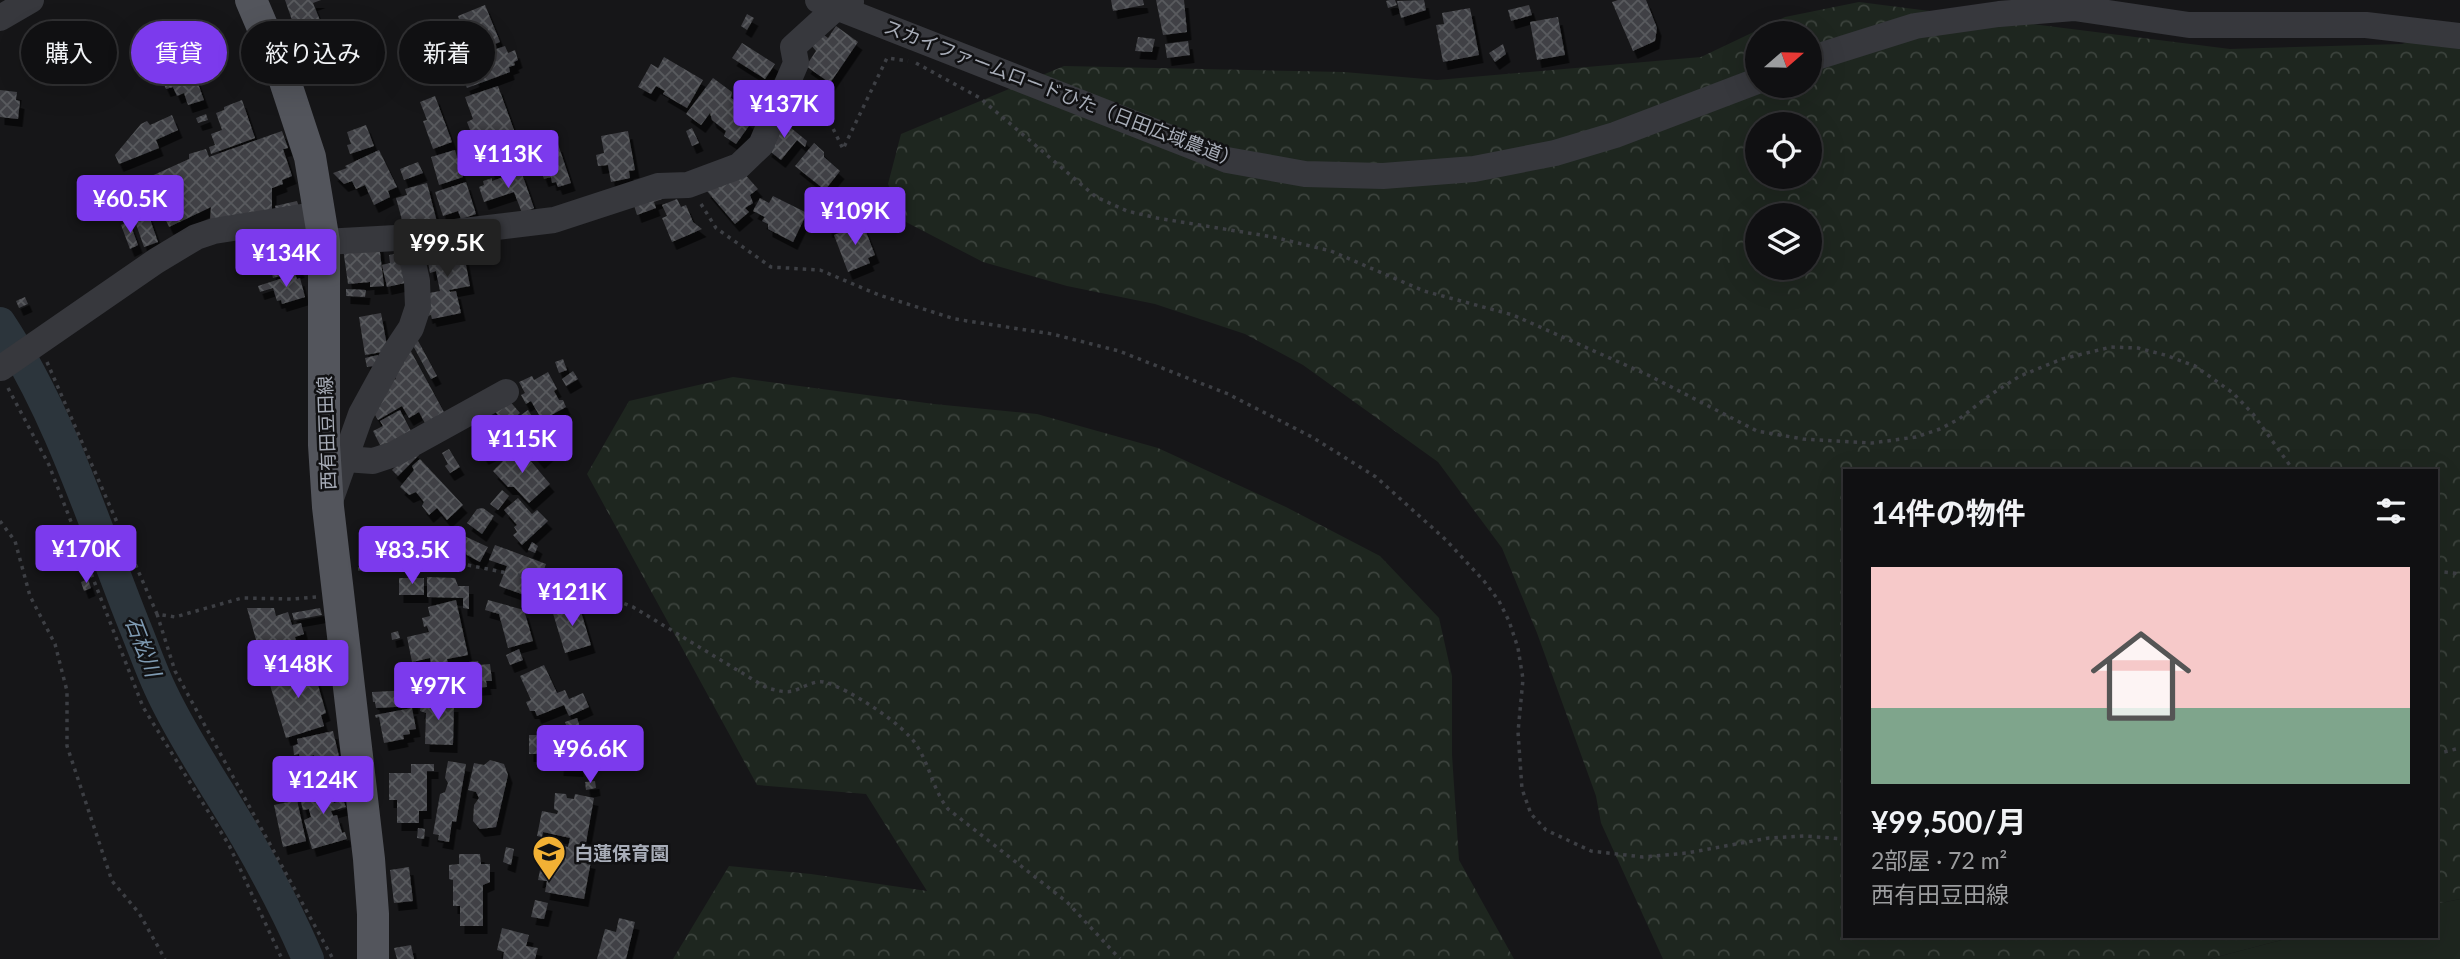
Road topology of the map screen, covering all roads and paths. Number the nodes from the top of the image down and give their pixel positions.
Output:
1 (31, 0) edge
2 (251, 0) edge
3 (837, 2) edge
4 (0, 18) edge
5 (2460, 36) edge
6 (1822, 55) edge
7 (809, 81) dead end
8 (1745, 85) edge
9 (688, 185) junction
10 (322, 228) junction
11 (414, 237) junction
12 (38, 344) junction
13 (4, 377) edge
14 (506, 392) dead end
15 (345, 459) junction
16 (2293, 469) edge
17 (328, 507) junction
18 (0, 521) edge
19 (2438, 571) edge
20 (2460, 574) edge
21 (338, 583) junction
22 (157, 614) junction
23 (2460, 748) edge
24 (2438, 754) edge
25 (1843, 839) edge
26 (165, 959) edge
27 (282, 959) edge
28 (332, 959) edge
29 (373, 959) edge
30 (1120, 959) edge

1 - 4 street
2 - 10 main road, 西有田豆田線
3 - 8 street, スカイファームロードひた（日田広域農道）
3 - 9 street
5 - 6 street
7 - 16 path
9 - 11 street
9 - 25 path
10 - 11 street
10 - 12 street
10 - 17 main road, 西有田豆田線
11 - 15 street
12 - 13 street
12 - 22 path
13 - 27 path
14 - 15 street
15 - 17 street
17 - 21 main road, 西有田豆田線
18 - 26 path
19 - 20 path
21 - 22 path
21 - 29 main road, 西有田豆田線
21 - 30 path
22 - 28 path
23 - 24 path

